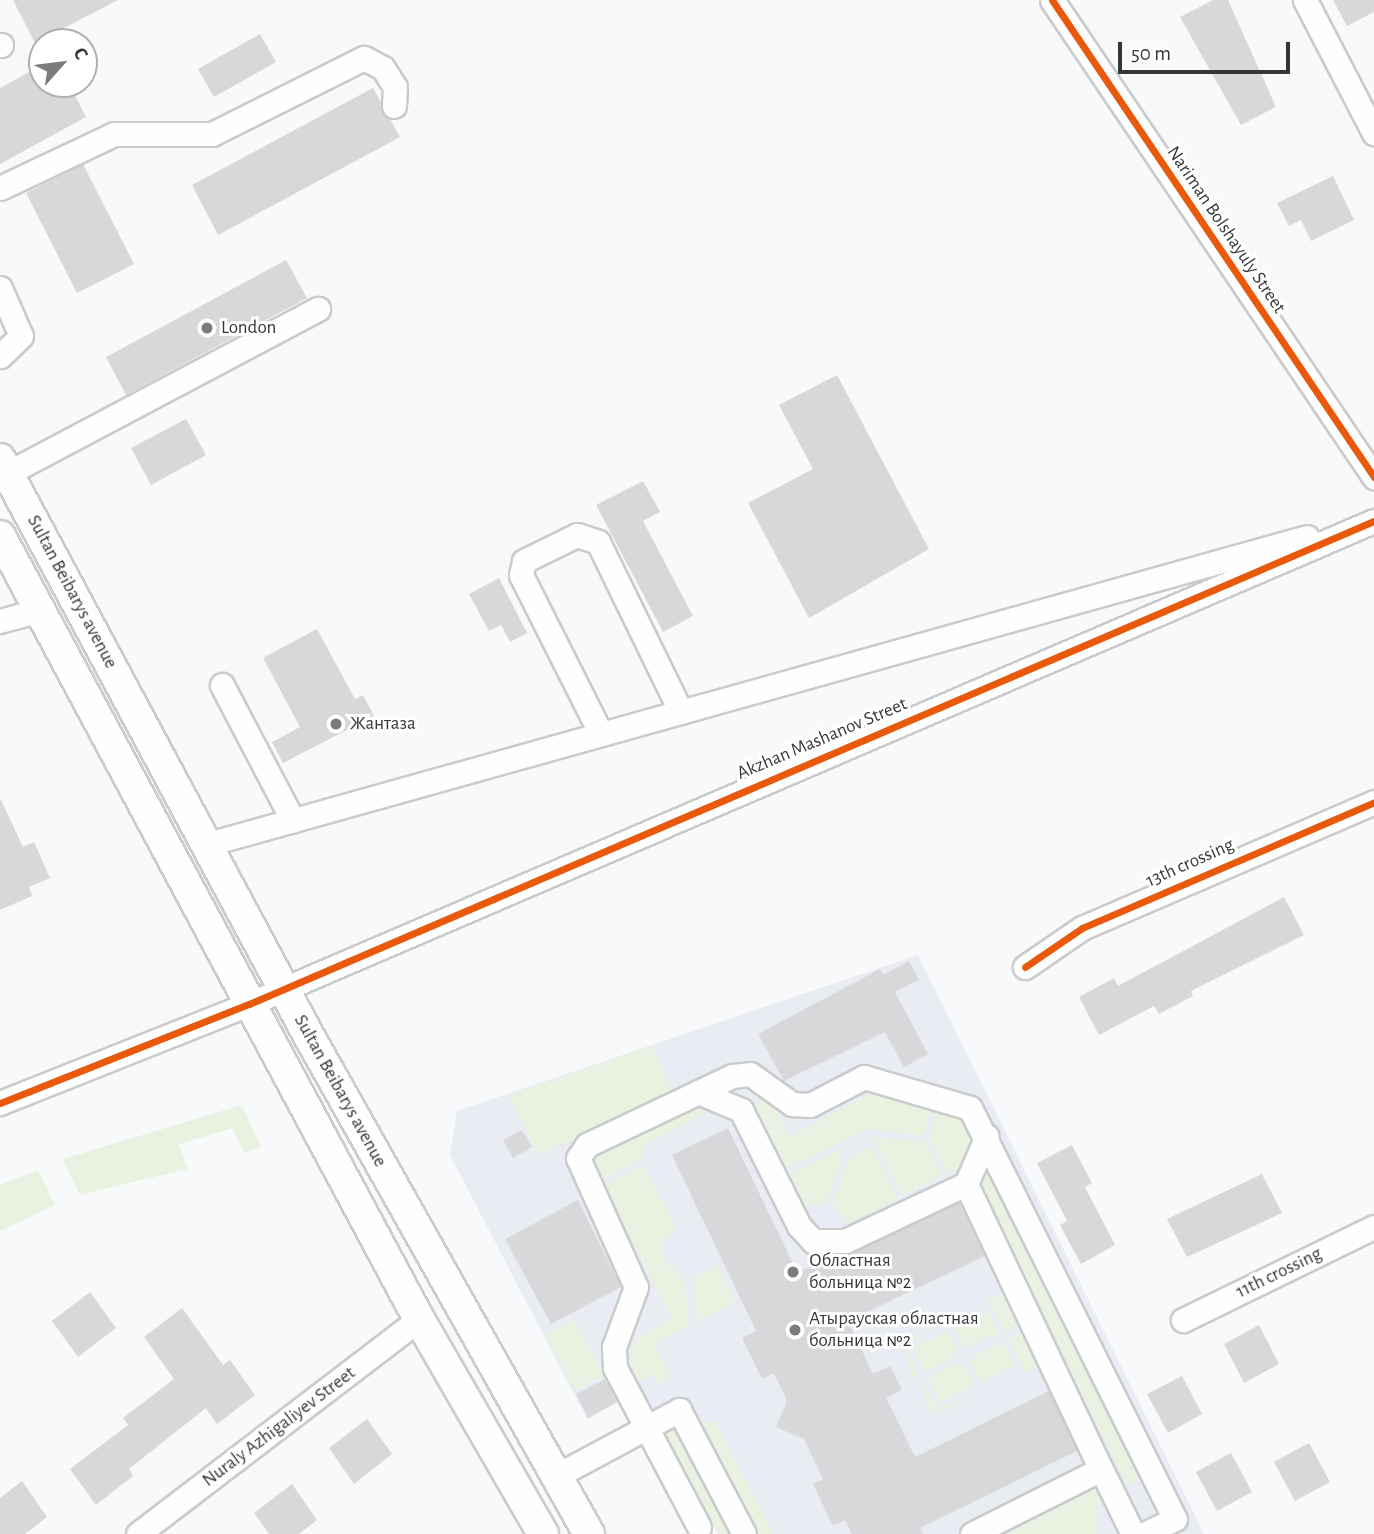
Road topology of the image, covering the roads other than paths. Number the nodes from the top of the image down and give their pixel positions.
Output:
1 (1052, 0) edge
2 (1305, 0) edge
3 (394, 106) dead end
4 (1374, 133) edge
5 (0, 188) edge
6 (0, 288) edge
7 (318, 309) dead end
8 (0, 356) edge
9 (4, 466) edge
10 (1374, 477) edge
11 (1374, 519) edge
12 (0, 536) edge
13 (80, 607) junction
14 (44, 617) junction
15 (0, 621) edge
16 (222, 685) dead end
17 (681, 712) junction
18 (601, 734) junction
19 (1374, 802) edge
20 (293, 821) junction
21 (208, 844) junction
22 (1026, 967) dead end
23 (282, 987) junction
24 (248, 1003) junction
25 (698, 1092) junction
26 (0, 1103) edge
27 (987, 1136) junction
28 (966, 1184) junction
29 (1374, 1227) edge
30 (419, 1319) junction
31 (1184, 1320) dead end
32 (646, 1427) junction
33 (1101, 1469) junction
34 (556, 1476) junction
35 (699, 1527) dead end
36 (1178, 1527) edge
37 (138, 1534) edge
38 (543, 1534) edge
39 (589, 1534) edge
40 (744, 1534) edge
41 (972, 1534) edge
42 (1133, 1534) edge
43 (1144, 1534) edge

1 - 10 street, Nariman Bolshayuly Street
2 - 4 street
3 - 5 street
6 - 8 street
7 - 9 street
9 - 13 main road, Sultan Beibarys avenue
11 - 17 street
11 - 23 street, Akzhan Mashanov Street
12 - 14 main road, Sultan Beibarys avenue
13 - 14 main road
13 - 21 main road, Sultan Beibarys avenue
14 - 15 street
14 - 24 main road, Sultan Beibarys avenue
16 - 20 street
17 - 18 street
17 - 18 street
18 - 20 street
19 - 22 street, 13th crossing
20 - 21 street
21 - 23 main road, Sultan Beibarys avenue
23 - 24 street, Akzhan Mashanov Street
23 - 34 main road, Sultan Beibarys avenue
24 - 26 street, Akzhan Mashanov Street
24 - 30 main road, Sultan Beibarys avenue
25 - 27 street
25 - 28 street
25 - 32 street
27 - 28 street
27 - 36 street
28 - 33 street
29 - 31 street, 11th crossing
30 - 37 street, Nuraly Azhigaliyev Street
30 - 38 main road, Sultan Beibarys avenue
32 - 34 street
32 - 35 street
32 - 40 street
33 - 41 street
33 - 42 street
34 - 39 main road, Sultan Beibarys avenue
36 - 43 street

